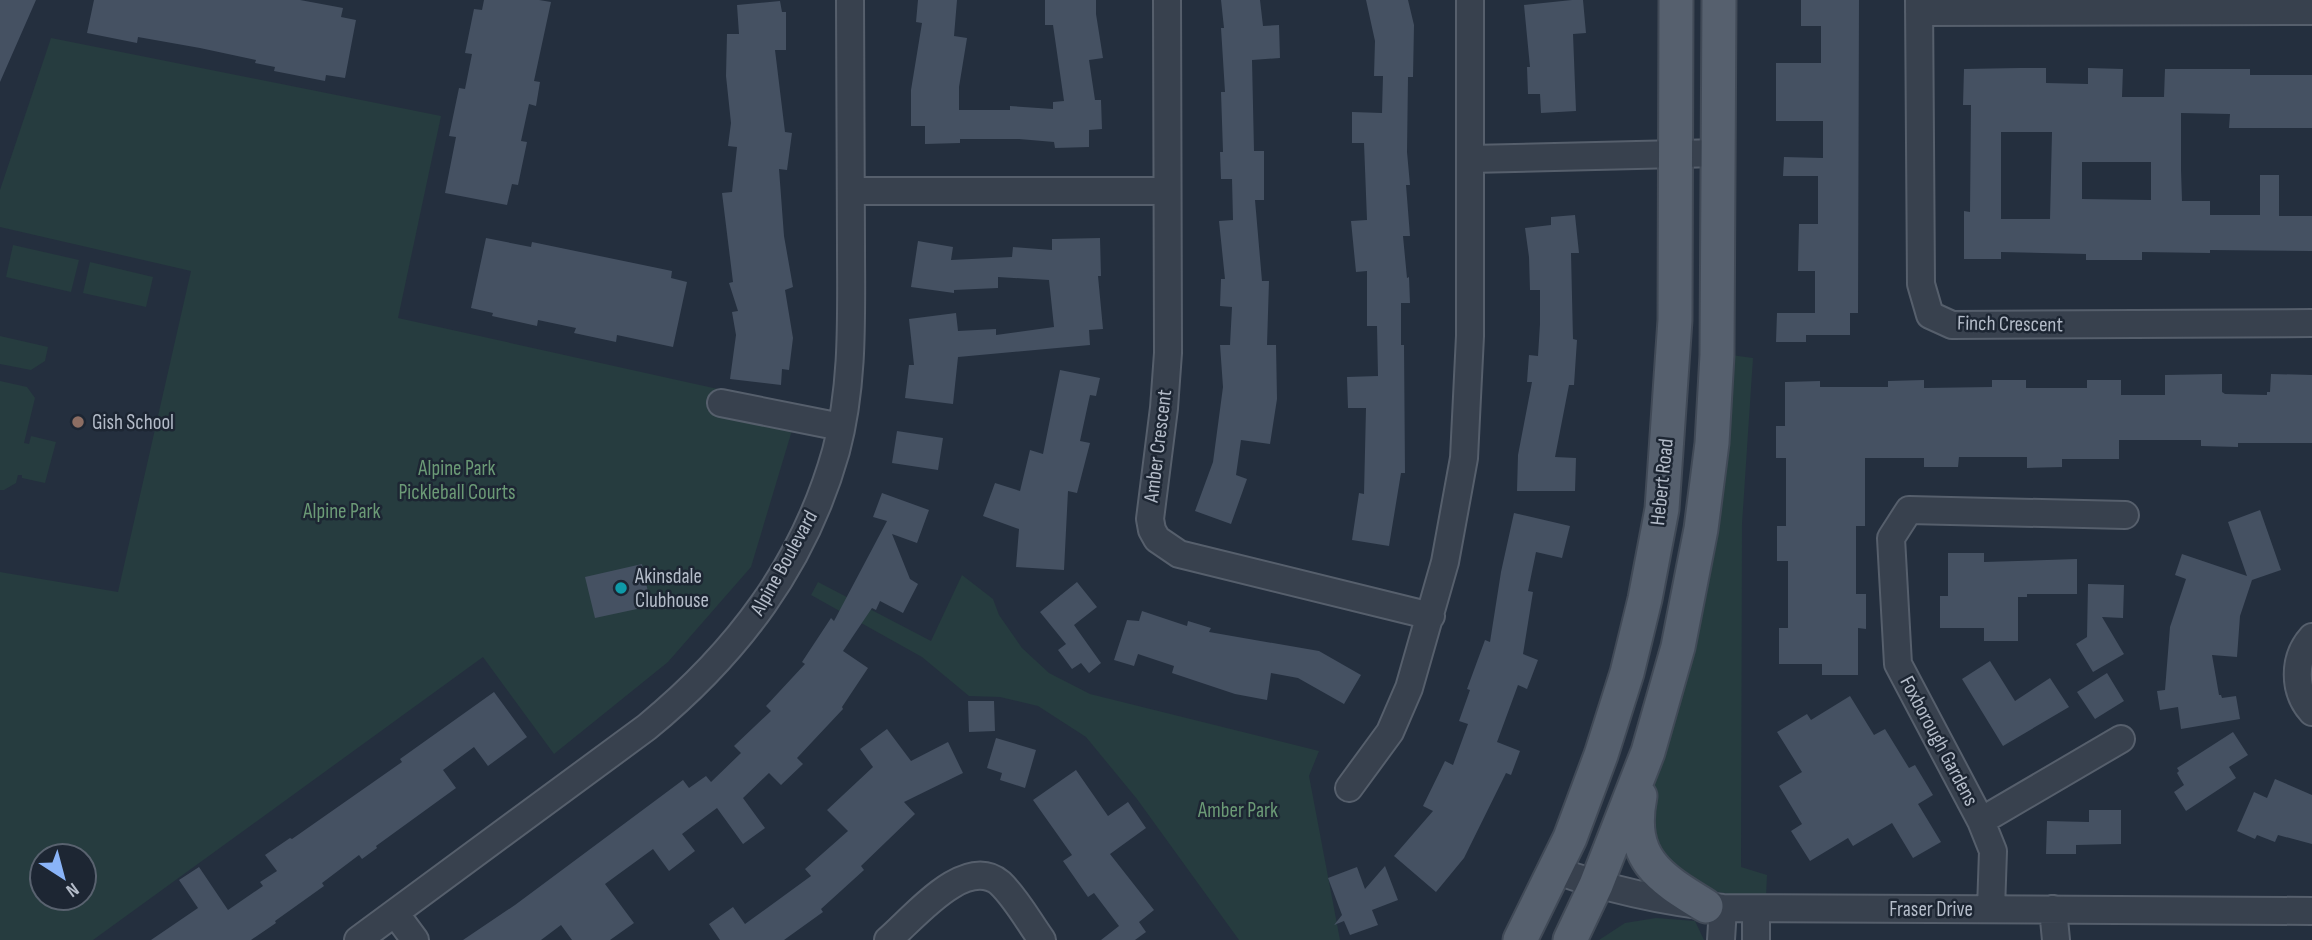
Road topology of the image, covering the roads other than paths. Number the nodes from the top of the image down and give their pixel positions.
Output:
1 (850, 0) edge
2 (1167, 0) edge
3 (1470, 0) edge
4 (1676, 0) edge
5 (1719, 0) edge
6 (1919, 6) edge
7 (2312, 11) edge
8 (1719, 153) junction
9 (1677, 155) junction
10 (1470, 159) junction
11 (851, 191) junction
12 (1166, 191) junction
13 (2312, 323) edge
14 (721, 404) dead end
15 (841, 426) junction
16 (2125, 515) dead end
17 (1431, 615) junction
18 (2312, 637) edge
19 (2312, 712) edge
20 (2121, 739) dead end
21 (1648, 752) junction
22 (1349, 788) dead end
23 (1981, 821) junction
24 (1555, 870) junction
25 (1596, 885) junction
26 (1715, 907) junction
27 (1756, 909) junction
28 (1991, 909) junction
29 (2053, 909) junction
30 (2312, 911) edge
31 (395, 913) junction
32 (358, 940) edge
33 (415, 940) edge
34 (888, 940) edge
35 (1042, 940) edge
36 (1520, 940) edge
37 (1570, 940) edge
38 (1721, 940) edge
39 (1756, 940) edge
40 (2056, 940) edge

1 - 11 street, Alpine Boulevard
2 - 12 street, Amber Crescent
3 - 10 street
4 - 9 main road, Hebert Road
5 - 8 main road, Hebert Road
6 - 7 street, Finch Crescent
6 - 13 street, Finch Crescent
8 - 9 street
8 - 21 main road, Hebert Road
9 - 10 street
9 - 24 main road, Hebert Road
10 - 17 street
11 - 12 street
11 - 15 street, Alpine Boulevard
12 - 17 street, Amber Crescent
14 - 15 street
15 - 31 street, Alpine Boulevard
16 - 23 street, Foxborough Gardens
17 - 22 street
18 - 19 street
20 - 23 street, Foxborough Gardens
21 - 25 main road, Hebert Road
21 - 26 main road
23 - 28 street
24 - 25 street, Fraser Drive
24 - 36 main road, Hebert Road
25 - 26 street, Fraser Drive
25 - 37 main road, Hebert Road
26 - 27 street, Fraser Drive
26 - 38 street
27 - 28 street, Fraser Drive
27 - 39 street
28 - 29 street, Fraser Drive
29 - 30 street, Fraser Drive
29 - 40 street
31 - 32 street, Alpine Boulevard
31 - 33 street
34 - 35 street

